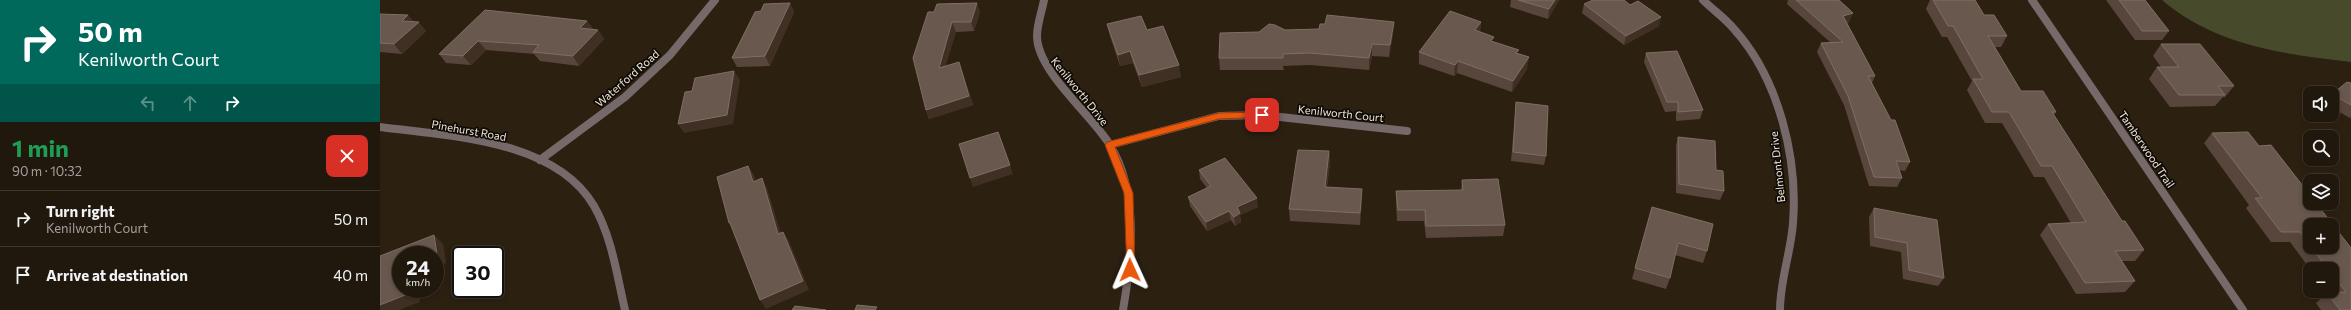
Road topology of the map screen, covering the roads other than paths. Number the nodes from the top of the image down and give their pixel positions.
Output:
1 (715, 0) edge
2 (1044, 0) edge
3 (1702, 0) edge
4 (2032, 0) edge
5 (380, 127) edge
6 (1407, 131) dead end
7 (1110, 145) junction
8 (540, 160) junction
9 (625, 310) edge
10 (1124, 310) edge
11 (1780, 310) edge
12 (2243, 310) edge

1 - 8 street, Waterford Road
2 - 7 street, Kenilworth Drive
3 - 11 street, Belmont Drive
4 - 12 street, Tamberwood Trail
5 - 8 street, Pinehurst Road
6 - 7 street, Kenilworth Court
7 - 10 street, Kenilworth Drive
8 - 9 street, Pinehurst Road

